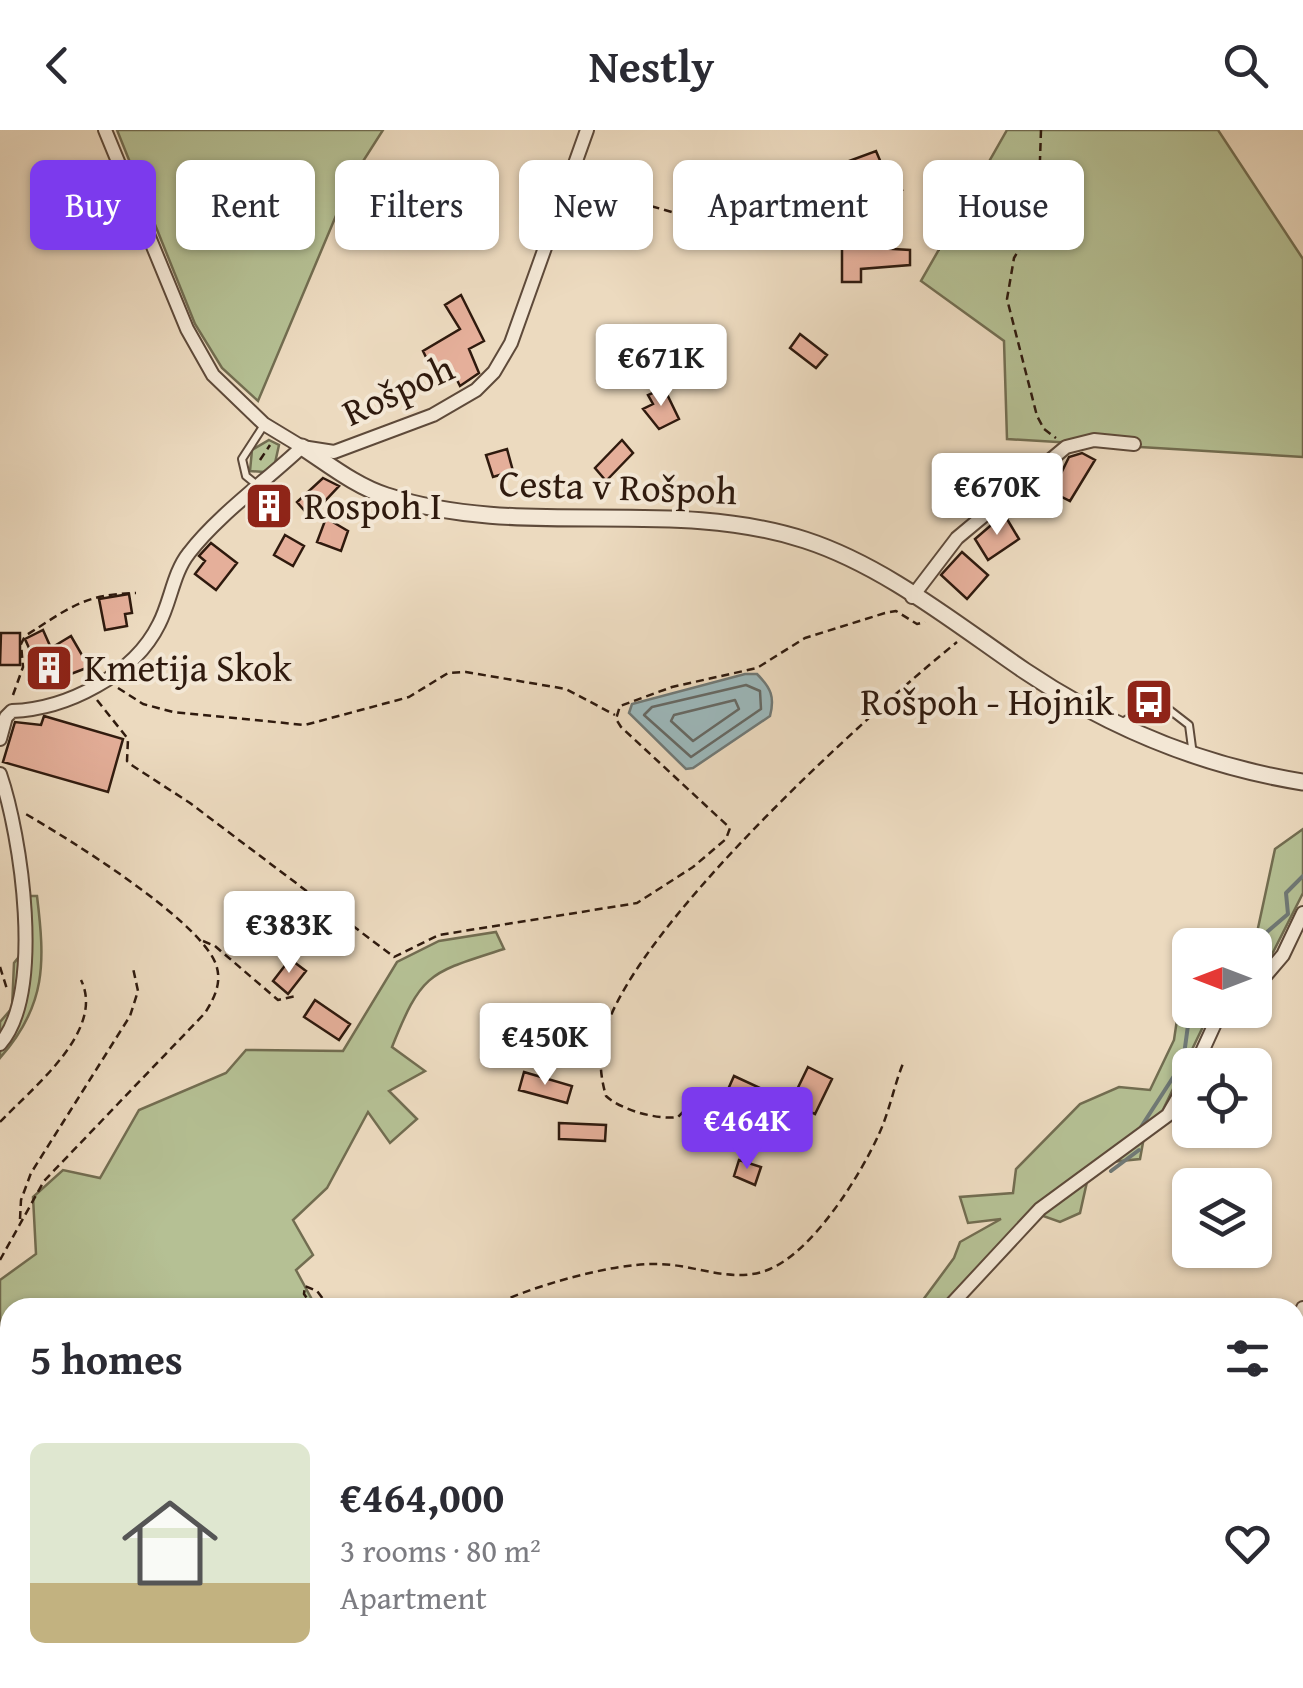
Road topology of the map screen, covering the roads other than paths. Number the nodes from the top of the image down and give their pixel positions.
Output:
1 (105, 130) edge
2 (587, 130) edge
3 (264, 424) junction
4 (1134, 444) dead end
5 (302, 447) junction
6 (260, 488) junction
7 (912, 597) junction
8 (1118, 724) junction
9 (0, 739) edge
10 (1193, 756) junction
11 (0, 774) edge
12 (1303, 782) edge
13 (1303, 913) edge
14 (1272, 967) edge
15 (0, 1044) edge
16 (1172, 1108) edge
17 (957, 1298) edge

1 - 3 street
2 - 5 street, Rošpoh
3 - 5 street
3 - 6 lane
4 - 7 street
5 - 6 street, Rošpoh
5 - 7 street, Cesta v Rošpoh
6 - 9 street, Rošpoh
7 - 8 street, Cesta v Rošpoh
8 - 10 street, Cesta v Rošpoh
8 - 10 lane
10 - 12 street, Cesta v Rošpoh
11 - 15 street
13 - 14 street
16 - 17 street

